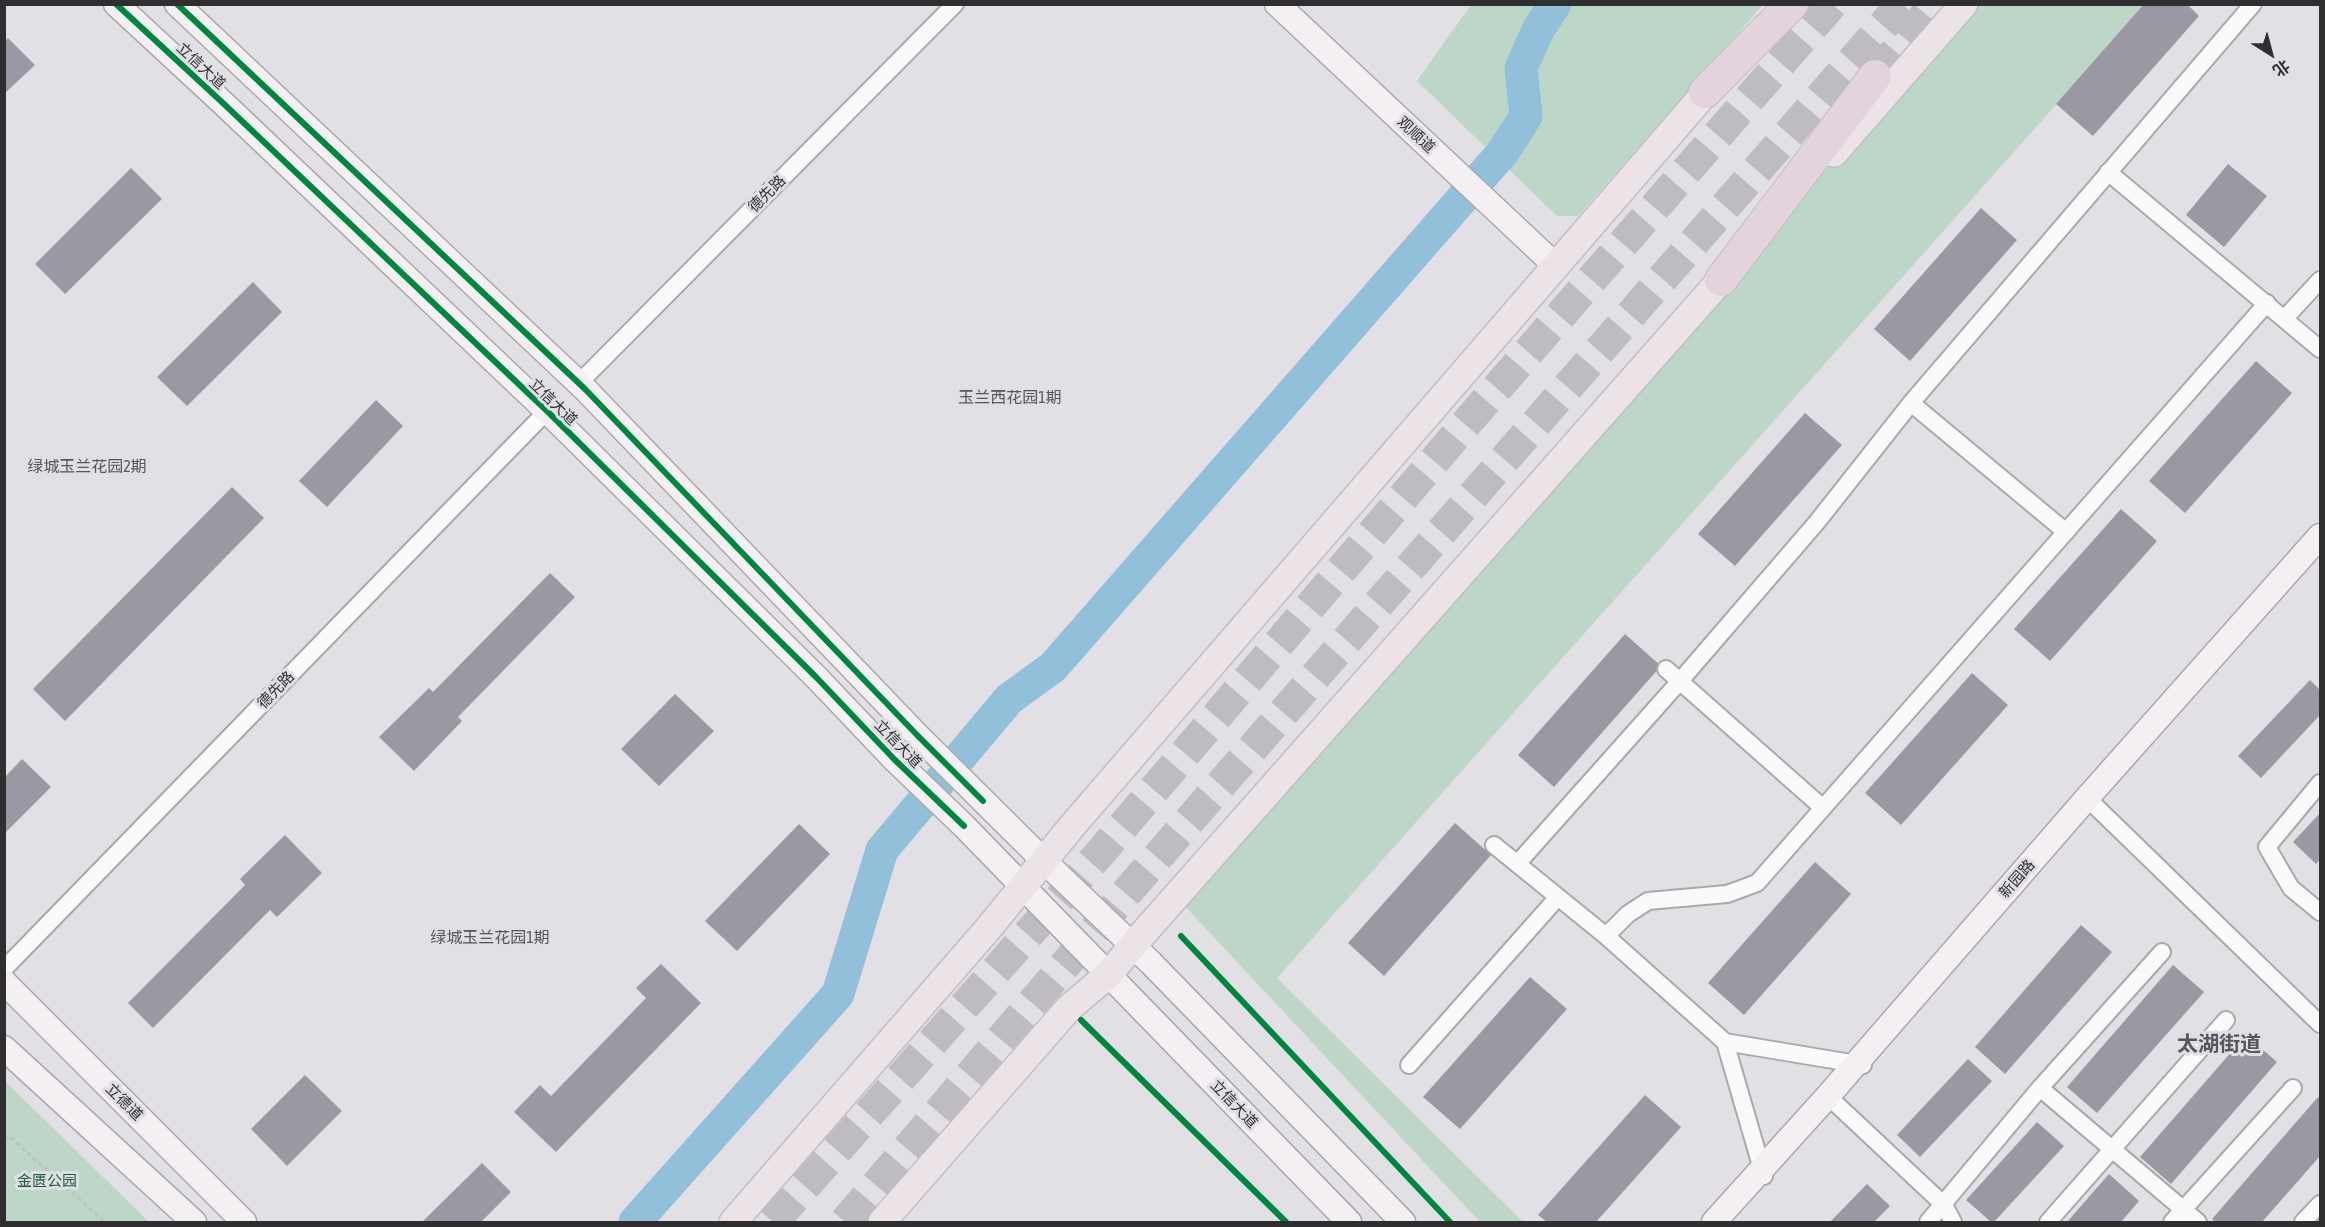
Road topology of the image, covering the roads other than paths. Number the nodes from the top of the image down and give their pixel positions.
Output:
1 (116, 4) edge
2 (177, 4) edge
3 (941, 4) edge
4 (955, 4) edge
5 (1276, 4) edge
6 (1290, 4) edge
7 (1783, 4) edge
8 (1792, 4) edge
9 (1964, 4) edge
10 (2253, 4) edge
11 (1875, 76) tunnel mouth
12 (1705, 92) junction
13 (1457, 169) junction
14 (2108, 172) junction
15 (1559, 262) junction
16 (1721, 280) junction
17 (2320, 280) edge
18 (2267, 303) junction
19 (2285, 318) junction
20 (2320, 349) edge
21 (575, 380) junction
22 (1911, 403) junction
23 (544, 408) junction
24 (2066, 532) junction
25 (2320, 536) edge
26 (2320, 548) edge
27 (1666, 669) dead end
28 (1680, 681) junction
29 (2320, 783) edge
30 (2091, 801) junction
31 (1823, 808) junction
32 (1494, 845) dead end
33 (1045, 862) junction
34 (1517, 864) junction
35 (1022, 886) junction
36 (1558, 897) junction
37 (2320, 912) edge
38 (1606, 936) junction
39 (1132, 945) junction
40 (2162, 952) dead end
41 (4, 956) edge
42 (4, 969) edge
43 (1109, 974) junction
44 (4, 982) edge
45 (2226, 1020) dead end
46 (2320, 1024) edge
47 (1725, 1042) junction
48 (4, 1048) edge
49 (1860, 1064) junction
50 (1409, 1065) dead end
51 (2040, 1088) junction
52 (2293, 1088) dead end
53 (1832, 1100) junction
54 (2111, 1151) junction
55 (1763, 1173) junction
56 (2320, 1204) edge
57 (1944, 1205) junction
58 (2178, 1216) edge
59 (194, 1222) edge
60 (244, 1222) edge
61 (733, 1222) edge
62 (882, 1222) edge
63 (1349, 1222) edge
64 (1403, 1222) edge
65 (1714, 1222) edge
66 (1722, 1222) edge
67 (1928, 1222) edge
68 (1953, 1222) edge
69 (2048, 1222) edge
70 (2198, 1222) edge
71 (2303, 1222) edge

1 - 23 street, 立信大道
2 - 21 street, 立信大道
3 - 21 street, 德先路
4 - 21 street, 德先路
5 - 13 street, 观顺道
6 - 13 street, 观顺道
7 - 12 main road
8 - 12 highway
9 - 16 main road
10 - 14 street
11 - 16 highway
12 - 15 main road
13 - 15 street, 观顺道
14 - 18 street
14 - 22 street
15 - 33 main road
16 - 39 main road
17 - 19 street
18 - 19 street
18 - 24 street
19 - 20 street
21 - 33 street, 立信大道
22 - 24 street
22 - 28 street
23 - 35 street, 立信大道
23 - 41 street, 德先路
23 - 42 street, 德先路
24 - 31 street
25 - 30 street, 新园路
26 - 30 street, 新园路
27 - 28 street
28 - 31 street
28 - 34 street
29 - 37 street
30 - 46 street
30 - 49 street, 新园路
31 - 38 street
32 - 34 street
33 - 35 main road
33 - 39 street, 立信大道
34 - 36 street
35 - 43 street, 立信大道
35 - 61 main road
36 - 38 street
36 - 50 street
38 - 47 street
39 - 43 main road
39 - 64 street, 立信大道
40 - 51 street
43 - 62 main road
43 - 63 street, 立信大道
44 - 60 street, 立德道
45 - 54 street
47 - 49 street
47 - 55 street
48 - 59 street
49 - 53 street, 新园路
49 - 55 street, 新园路
51 - 54 street
51 - 57 street
52 - 58 street
53 - 55 street, 新园路
53 - 57 street
54 - 58 street
54 - 69 street
55 - 65 street, 新园路
55 - 66 street, 新园路
56 - 71 street
57 - 67 street
57 - 68 street
58 - 70 street

